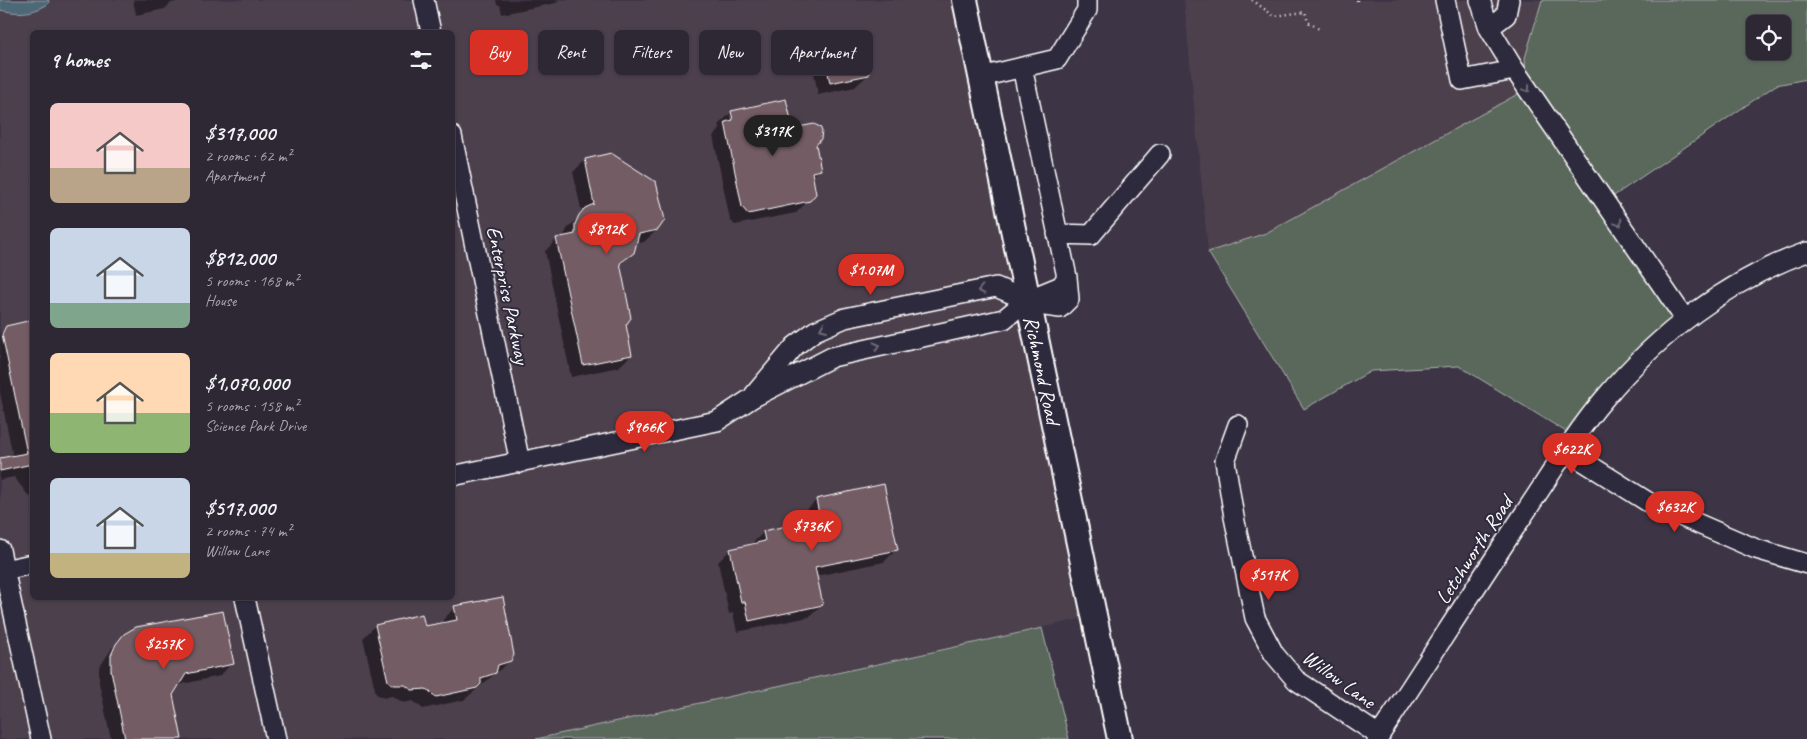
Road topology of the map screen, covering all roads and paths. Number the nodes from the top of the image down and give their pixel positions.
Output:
1 (424, 0) edge
2 (965, 0) edge
3 (1088, 0) edge
4 (1252, 0) edge
5 (1445, 0) edge
6 (1480, 0) edge
7 (1509, 0) edge
8 (1490, 28) junction
9 (1319, 29) dead end
10 (431, 30) edge
11 (1022, 67) junction
12 (1514, 70) junction
13 (981, 77) junction
14 (455, 150) edge
15 (1160, 154) dead end
16 (1057, 234) junction
17 (1807, 252) edge
18 (1027, 300) junction
19 (1685, 320) junction
20 (752, 398) junction
21 (1238, 425) dead end
22 (1567, 451) junction
23 (520, 463) junction
24 (455, 475) edge
25 (0, 550) edge
26 (30, 564) edge
27 (1807, 564) edge
28 (4, 570) junction
29 (245, 600) edge
30 (1378, 737) edge
31 (41, 739) edge
32 (276, 739) edge
33 (1120, 739) edge

1 - 10 street
2 - 13 main road, Richmond Road
3 - 11 street
4 - 9 path
5 - 12 street
6 - 8 street
7 - 8 street
8 - 12 street
11 - 13 street
11 - 16 street
12 -> 19 street
13 - 18 main road, Richmond Road
14 - 23 street, Enterprise Parkway
15 - 16 street
16 - 18 street
17 - 19 street, Letchworth Road
20 -> 18 street
18 -> 20 street
18 - 33 main road, Richmond Road
19 - 22 street, Letchworth Road
20 - 23 street
21 - 30 street, Willow Lane
22 - 27 street
22 - 30 street, Letchworth Road
23 - 24 street
25 - 28 street
26 - 28 street
28 - 31 street
29 - 32 street

